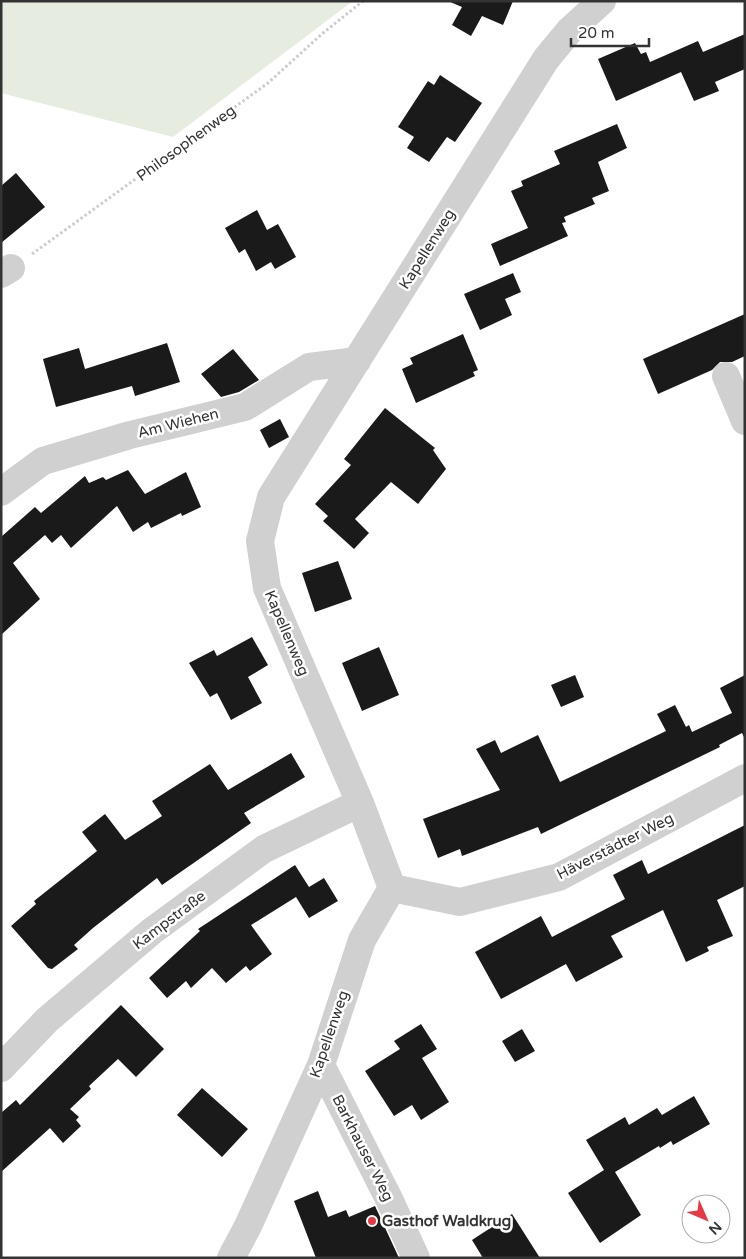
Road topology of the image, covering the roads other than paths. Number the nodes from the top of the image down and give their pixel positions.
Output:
1 (602, 1) edge
2 (357, 361) junction
3 (726, 376) dead end
4 (745, 421) edge
5 (1, 492) edge
6 (745, 778) edge
7 (360, 803) junction
8 (392, 888) junction
9 (321, 1065) junction
10 (1, 1068) edge
11 (231, 1258) edge
12 (416, 1258) edge

1 - 2 street, Kapellenweg
2 - 5 street, Am Wiehen
2 - 7 street, Kapellenweg
3 - 4 street
6 - 8 street, Häverstädter Weg
7 - 8 street, Kapellenweg
7 - 10 street, Kampstraße
8 - 9 street, Kapellenweg
9 - 11 street, Kapellenweg
9 - 12 street, Barkhauser Weg

